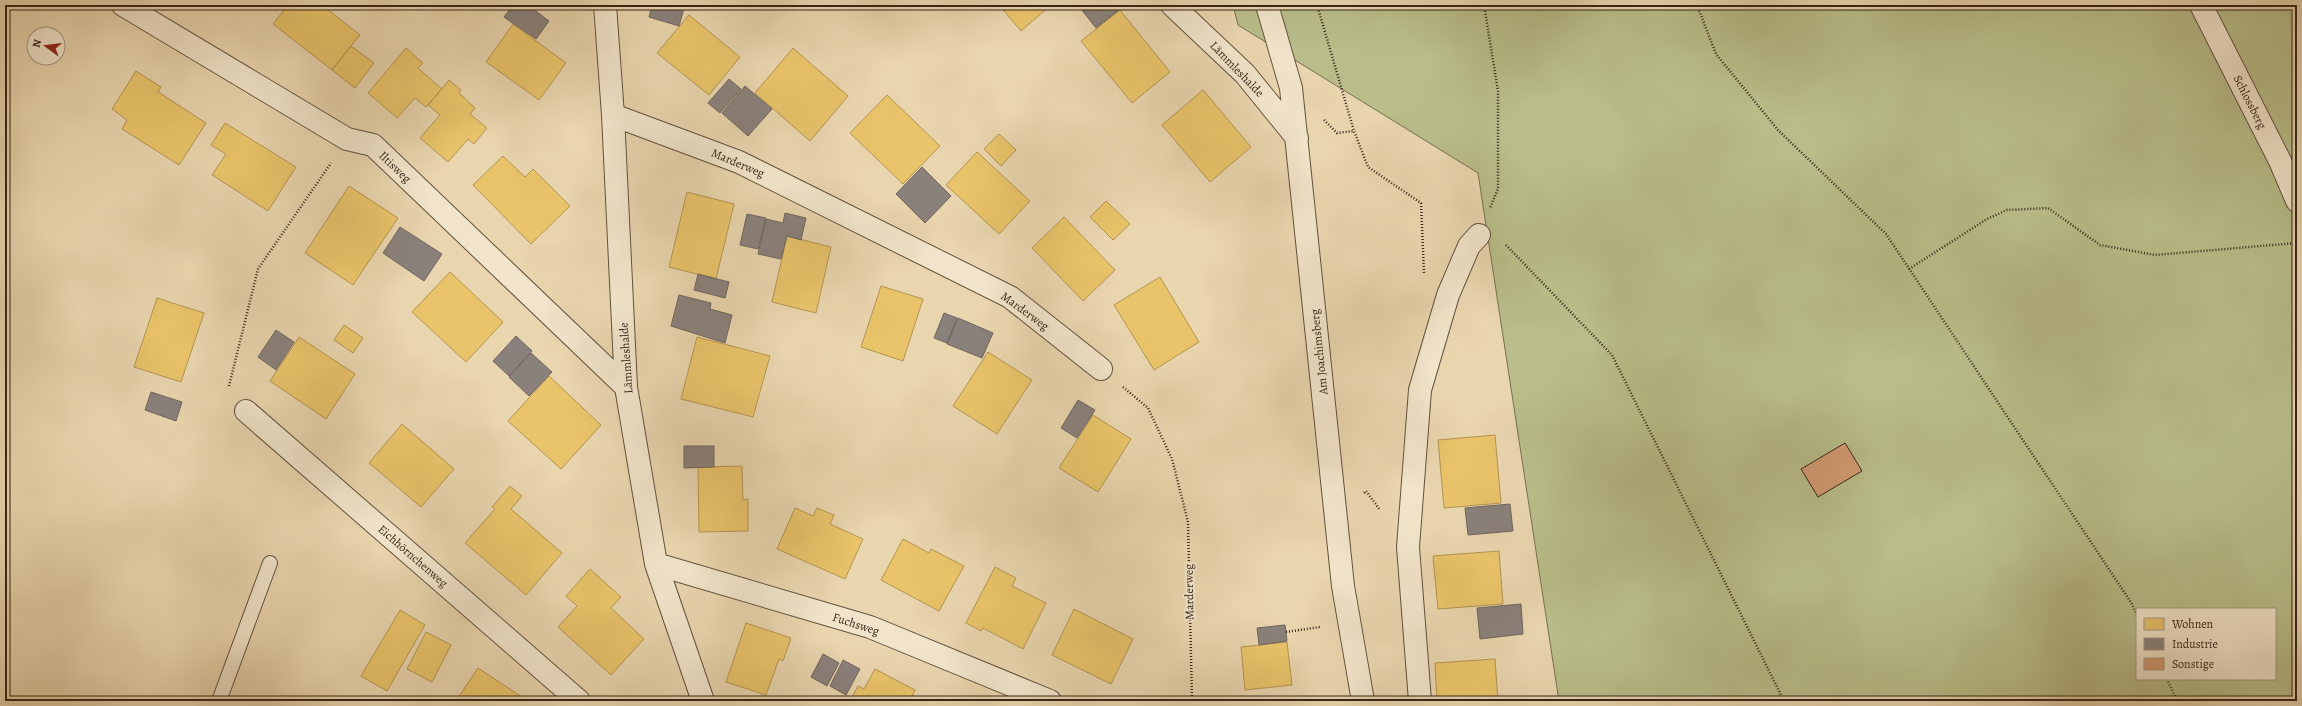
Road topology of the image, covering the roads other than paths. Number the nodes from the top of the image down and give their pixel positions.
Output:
1 (123, 5) edge
2 (605, 5) edge
3 (1172, 5) edge
4 (1267, 5) edge
5 (2201, 5) edge
6 (614, 115) junction
7 (1297, 138) junction
8 (2297, 200) edge
9 (1479, 235) road end
10 (1101, 369) road end
11 (626, 388) junction
12 (246, 411) road end
13 (270, 563) dead end
14 (656, 564) junction
15 (219, 701) edge
16 (579, 701) edge
17 (703, 701) edge
18 (1050, 701) edge
19 (1364, 701) edge
20 (1420, 701) edge

1 - 11 street, Iltisweg
2 - 6 street, Lämmleshalde
3 - 7 street, Lämmleshalde
4 - 7 street, Am Joachimsberg
5 - 8 street, Schlossberg
6 - 10 street, Marderweg
6 - 11 street, Lämmleshalde
7 - 19 street, Am Joachimsberg
9 - 20 street
11 - 14 street, Lämmleshalde
12 - 16 street, Eichhörnchenweg
13 - 15 lane
14 - 17 street, Lämmleshalde
14 - 18 street, Fuchsweg

